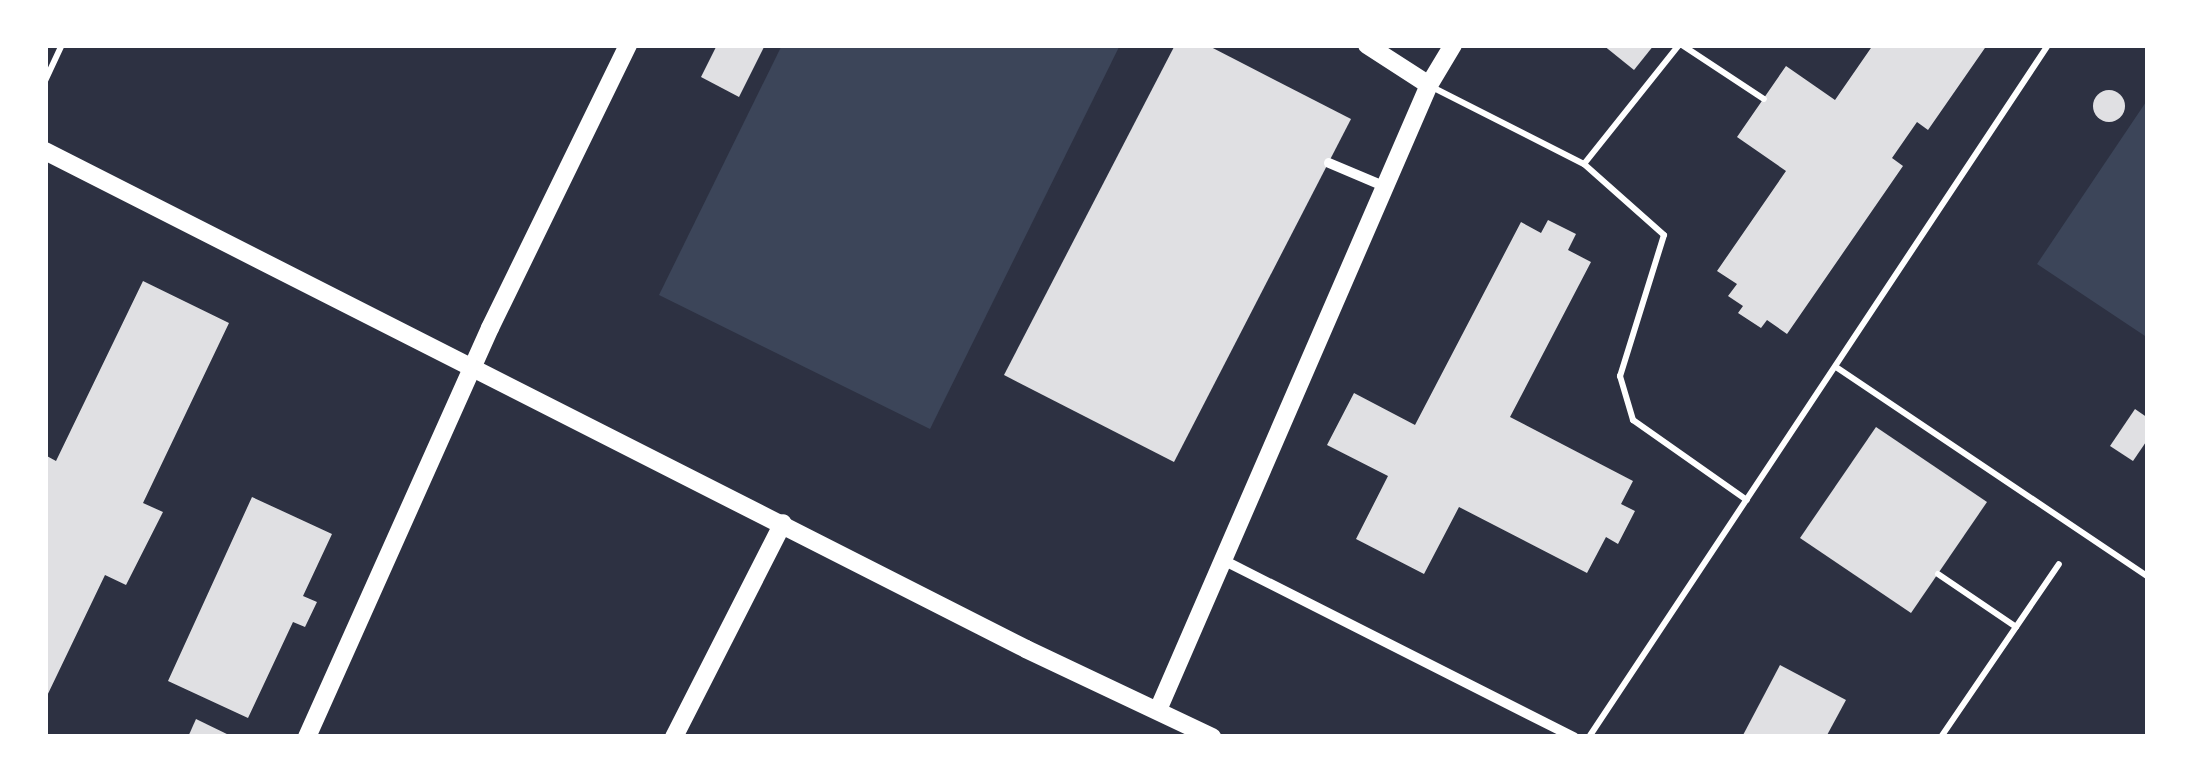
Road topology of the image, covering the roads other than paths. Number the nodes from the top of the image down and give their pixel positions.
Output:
1 (62, 45) edge
2 (628, 45) edge
3 (1368, 45) edge
4 (1453, 45) edge
5 (1681, 45) edge
6 (2048, 45) edge
7 (45, 82) edge
8 (1429, 85) junction
9 (1764, 98) dead end
10 (45, 152) edge
11 (1328, 163) dead end
12 (1584, 164) junction
13 (1386, 187) junction
14 (473, 366) junction
15 (1836, 368) junction
16 (1747, 500) junction
17 (782, 524) junction
18 (1227, 562) junction
19 (2059, 564) dead end
20 (1938, 574) dead end
21 (2148, 577) edge
22 (2016, 627) junction
23 (1158, 710) junction
24 (306, 737) edge
25 (674, 737) edge
26 (1212, 737) edge
27 (1574, 737) edge
28 (1590, 737) edge
29 (1941, 737) edge

1 - 7 lane
2 - 14 street
3 - 8 street
4 - 8 street
5 - 9 lane
5 - 12 lane
6 - 15 lane
8 - 12 lane
8 - 13 street
10 - 14 street
11 - 13 street
12 - 16 lane
13 - 18 street
14 - 17 street
14 - 24 street
15 - 16 lane
15 - 21 lane
16 - 28 lane
17 - 23 street
17 - 25 street
18 - 23 street
18 - 27 street
19 - 22 lane
20 - 22 lane
22 - 29 lane
23 - 26 street

